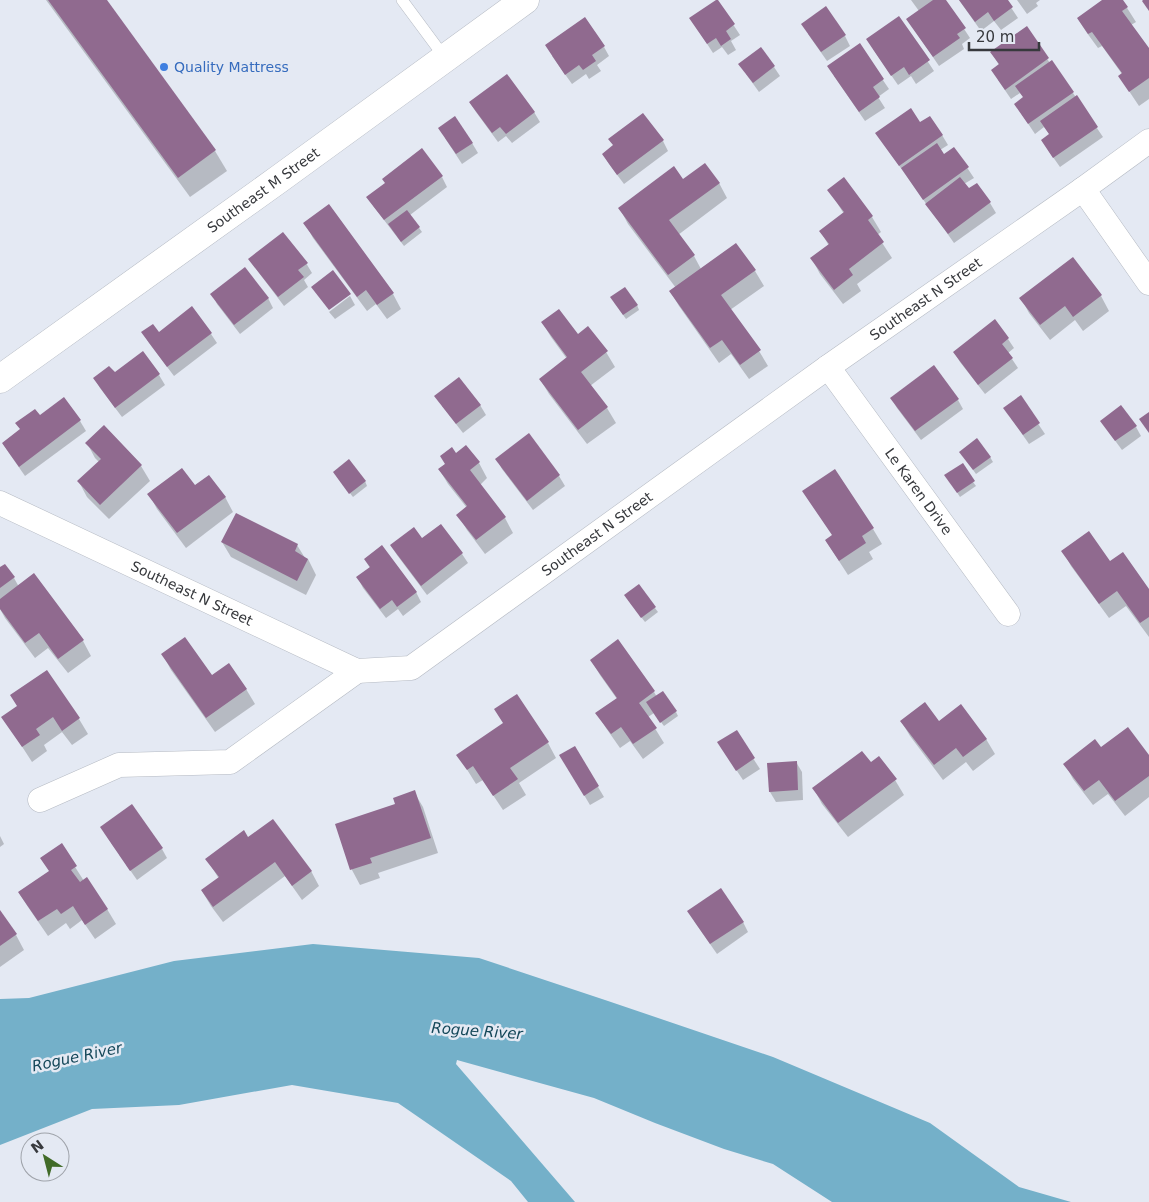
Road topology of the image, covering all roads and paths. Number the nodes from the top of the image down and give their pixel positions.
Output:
1 (402, 0) edge
2 (525, 0) edge
3 (444, 58) junction
4 (1149, 141) edge
5 (1083, 189) junction
6 (1149, 283) edge
7 (828, 368) junction
8 (0, 379) edge
9 (0, 503) edge
10 (1008, 614) dead end
11 (357, 671) junction
12 (40, 800) dead end

1 - 3 lane
2 - 3 street, Southeast M Street
3 - 8 street, Southeast M Street
4 - 5 street, Southeast N Street
5 - 6 street
5 - 7 street, Southeast N Street
7 - 10 street, Le Karen Drive
7 - 11 street, Southeast N Street
9 - 11 street, Southeast N Street
11 - 12 street

